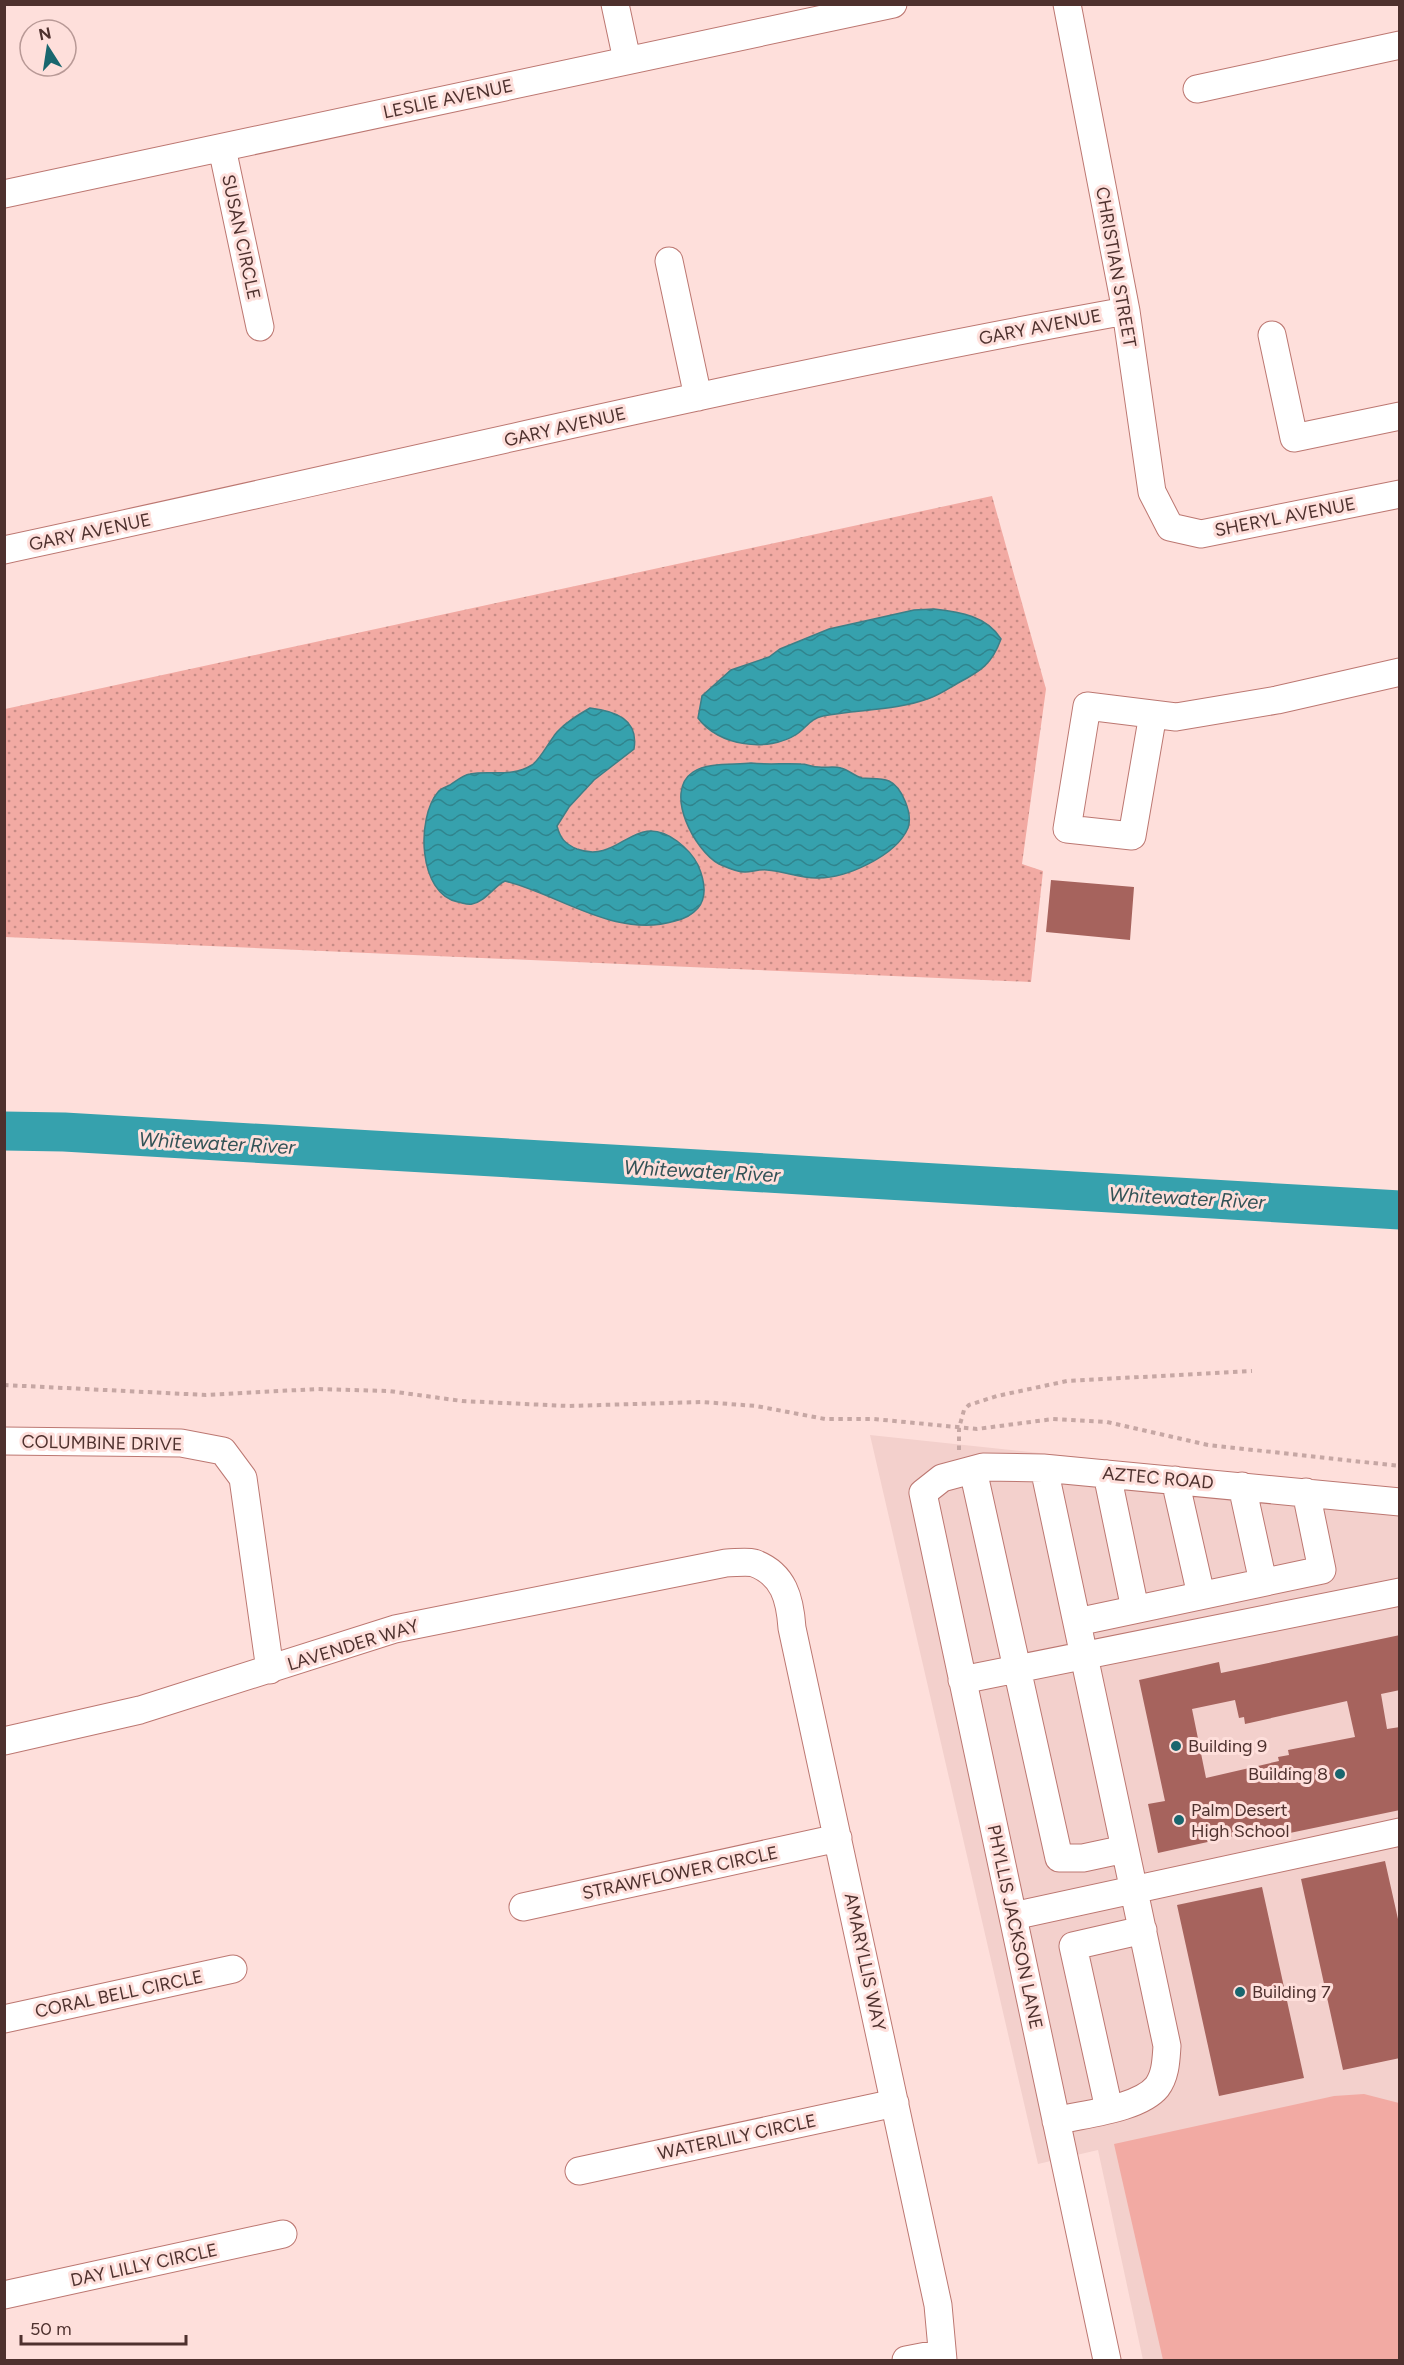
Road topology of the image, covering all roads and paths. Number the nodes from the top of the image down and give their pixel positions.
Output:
1 (615, 4) edge
2 (893, 4) edge
3 (1067, 4) edge
4 (1400, 45) edge
5 (627, 60) junction
6 (1197, 88) dead end
7 (222, 148) junction
8 (4, 194) edge
9 (669, 261) dead end
10 (1126, 311) junction
11 (260, 327) dead end
12 (1272, 334) dead end
13 (698, 397) junction
14 (1400, 416) edge
15 (1400, 494) edge
16 (1170, 527) joint
17 (4, 550) edge
18 (1400, 672) edge
19 (1153, 714) junction
20 (1252, 1371) dead end
21 (4, 1385) edge
22 (959, 1428) junction
23 (4, 1441) edge
24 (1400, 1466) edge
25 (1044, 1468) junction
26 (973, 1470) junction
27 (1107, 1473) junction
28 (1175, 1480) junction
29 (1242, 1486) junction
30 (1306, 1492) junction
31 (923, 1493) joint
32 (1400, 1502) edge
33 (775, 1574) joint
34 (1263, 1582) junction
35 (1400, 1593) edge
36 (1201, 1595) junction
37 (1135, 1609) junction
38 (1077, 1622) junction
39 (1084, 1656) junction
40 (1017, 1669) junction
41 (270, 1670) junction
42 (963, 1680) junction
43 (4, 1741) edge
44 (1400, 1832) edge
45 (838, 1838) junction
46 (1125, 1849) junction
47 (1134, 1891) junction
48 (523, 1907) dead end
49 (1013, 1916) junction
50 (1143, 1930) junction
51 (233, 1969) dead end
52 (4, 2019) edge
53 (896, 2103) junction
54 (1109, 2109) junction
55 (1056, 2121) junction
56 (579, 2171) dead end
57 (283, 2234) dead end
58 (4, 2295) edge
59 (942, 2357) edge
60 (907, 2360) edge
61 (1107, 2361) edge

1 - 5 street
2 - 5 street, LESLIE AVENUE
3 - 10 street, CHRISTIAN STREET
4 - 6 street
5 - 7 street, LESLIE AVENUE
7 - 8 street, LESLIE AVENUE
7 - 11 street, SUSAN CIRCLE
9 - 13 street
10 - 13 street, GARY AVENUE
10 - 16 street, CHRISTIAN STREET
12 - 14 street
13 - 17 street, GARY AVENUE
15 - 16 street, SHERYL AVENUE
18 - 19 street
19 - 19 street
20 - 22 path
21 - 22 path
22 - 24 path
23 - 41 street, COLUMBINE DRIVE
25 - 26 street, AZTEC ROAD
25 - 27 street, AZTEC ROAD
25 - 38 street
26 - 31 street, AZTEC ROAD
26 - 40 street
27 - 28 street, AZTEC ROAD
27 - 37 street
28 - 29 street, AZTEC ROAD
28 - 36 street
29 - 30 street, AZTEC ROAD
29 - 34 street
30 - 32 street, AZTEC ROAD
30 - 34 street
31 - 42 street, PHYLLIS JACKSON LANE
33 - 41 street, LAVENDER WAY
33 - 45 street, AMARYLLIS WAY
34 - 36 street
35 - 39 street
36 - 37 street
37 - 38 street
38 - 39 street
39 - 40 street
39 - 46 street
40 - 42 street
40 - 46 street
41 - 43 street, LAVENDER WAY
42 - 49 street, PHYLLIS JACKSON LANE
44 - 47 street
45 - 48 street, STRAWFLOWER CIRCLE
45 - 53 street, AMARYLLIS WAY
46 - 47 street
47 - 49 street
47 - 50 street
49 - 55 street, PHYLLIS JACKSON LANE
50 - 54 street
50 - 54 street
51 - 52 street, CORAL BELL CIRCLE
53 - 56 street, WATERLILY CIRCLE
53 - 59 street, AMARYLLIS WAY
54 - 55 street
55 - 61 street, PHYLLIS JACKSON LANE
57 - 58 street, DAY LILLY CIRCLE
59 - 60 street

